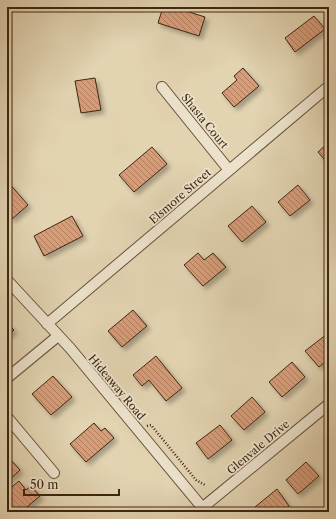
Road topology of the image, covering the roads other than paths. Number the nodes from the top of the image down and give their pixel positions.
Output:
1 (329, 86) edge
2 (162, 87) dead end
3 (229, 170) junction
4 (7, 280) edge
5 (47, 324) junction
6 (58, 336) junction
7 (7, 378) edge
8 (329, 404) edge
9 (7, 417) edge
10 (54, 473) dead end
11 (204, 510) edge

1 - 3 street, Elsmore Street
2 - 3 street, Shasta Court
3 - 5 street, Elsmore Street
4 - 5 street, Hideaway Road
5 - 6 street, Hideaway Road
6 - 7 street
6 - 11 street, Hideaway Road
8 - 11 street, Glenvale Drive
9 - 10 street

